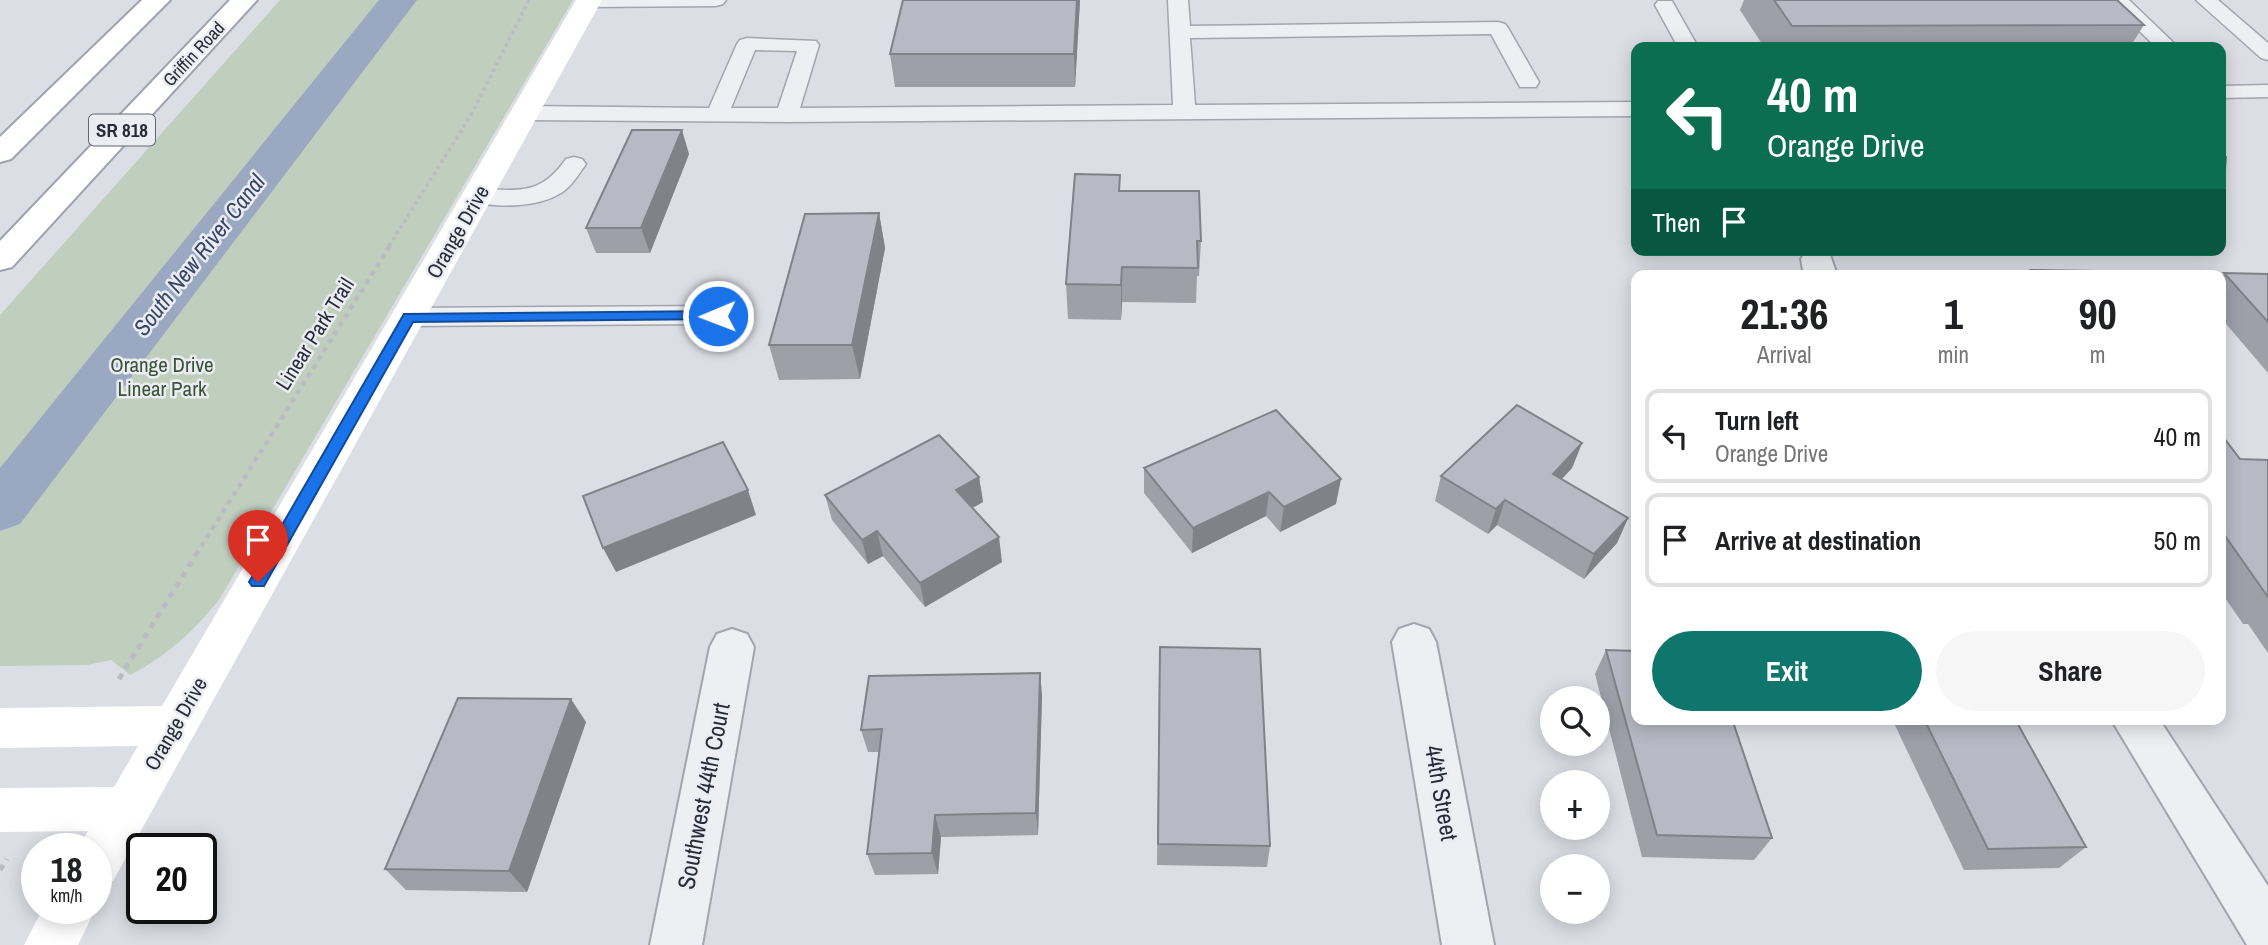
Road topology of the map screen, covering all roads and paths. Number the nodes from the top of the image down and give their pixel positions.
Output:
1 (158, 0) edge
2 (244, 0) edge
3 (529, 0) edge
4 (716, 0) edge
5 (1178, 0) edge
6 (2117, 0) edge
7 (2206, 0) edge
8 (589, 1) edge
9 (1665, 5) dead end
10 (1179, 32) junction
11 (1685, 42) edge
12 (2163, 42) edge
13 (2268, 54) edge
14 (1528, 82) dead end
15 (2268, 91) edge
16 (2226, 92) edge
17 (1631, 109) edge
18 (1184, 111) junction
19 (525, 113) junction
20 (718, 115) junction
21 (787, 115) junction
22 (0, 153) edge
23 (574, 164) dead end
24 (478, 196) junction
25 (0, 260) edge
26 (718, 316) dead end
27 (409, 317) junction
28 (1414, 642) dead end
29 (732, 648) dead end
30 (119, 679) dead end
31 (2138, 725) edge
32 (176, 726) junction
33 (0, 728) edge
34 (128, 809) junction
35 (4, 810) edge
36 (112, 836) edge
37 (62, 924) edge
38 (2268, 932) edge
39 (50, 945) edge
40 (676, 945) edge
41 (1468, 945) edge

1 - 22 street
2 - 25 street, Griffin Road / SR 818
3 - 30 path, Linear Park Trail
4 - 8 lane
5 - 10 lane
6 - 12 lane
7 - 13 lane
8 - 19 street, Orange Drive
9 - 11 lane
10 - 14 lane
10 - 18 lane
15 - 16 lane
17 - 18 lane
18 - 21 lane
19 - 20 lane
19 - 24 street, Orange Drive
20 - 21 lane
20 - 21 lane
23 - 24 lane
24 - 27 street, Orange Drive
26 - 27 lane
27 - 32 street, Orange Drive
28 - 41 street, 44th Street
29 - 40 street, Southwest 44th Court
31 - 38 street
32 - 33 street
32 - 34 street, Orange Drive
34 - 35 street
34 - 36 street, Orange Drive
37 - 39 street

